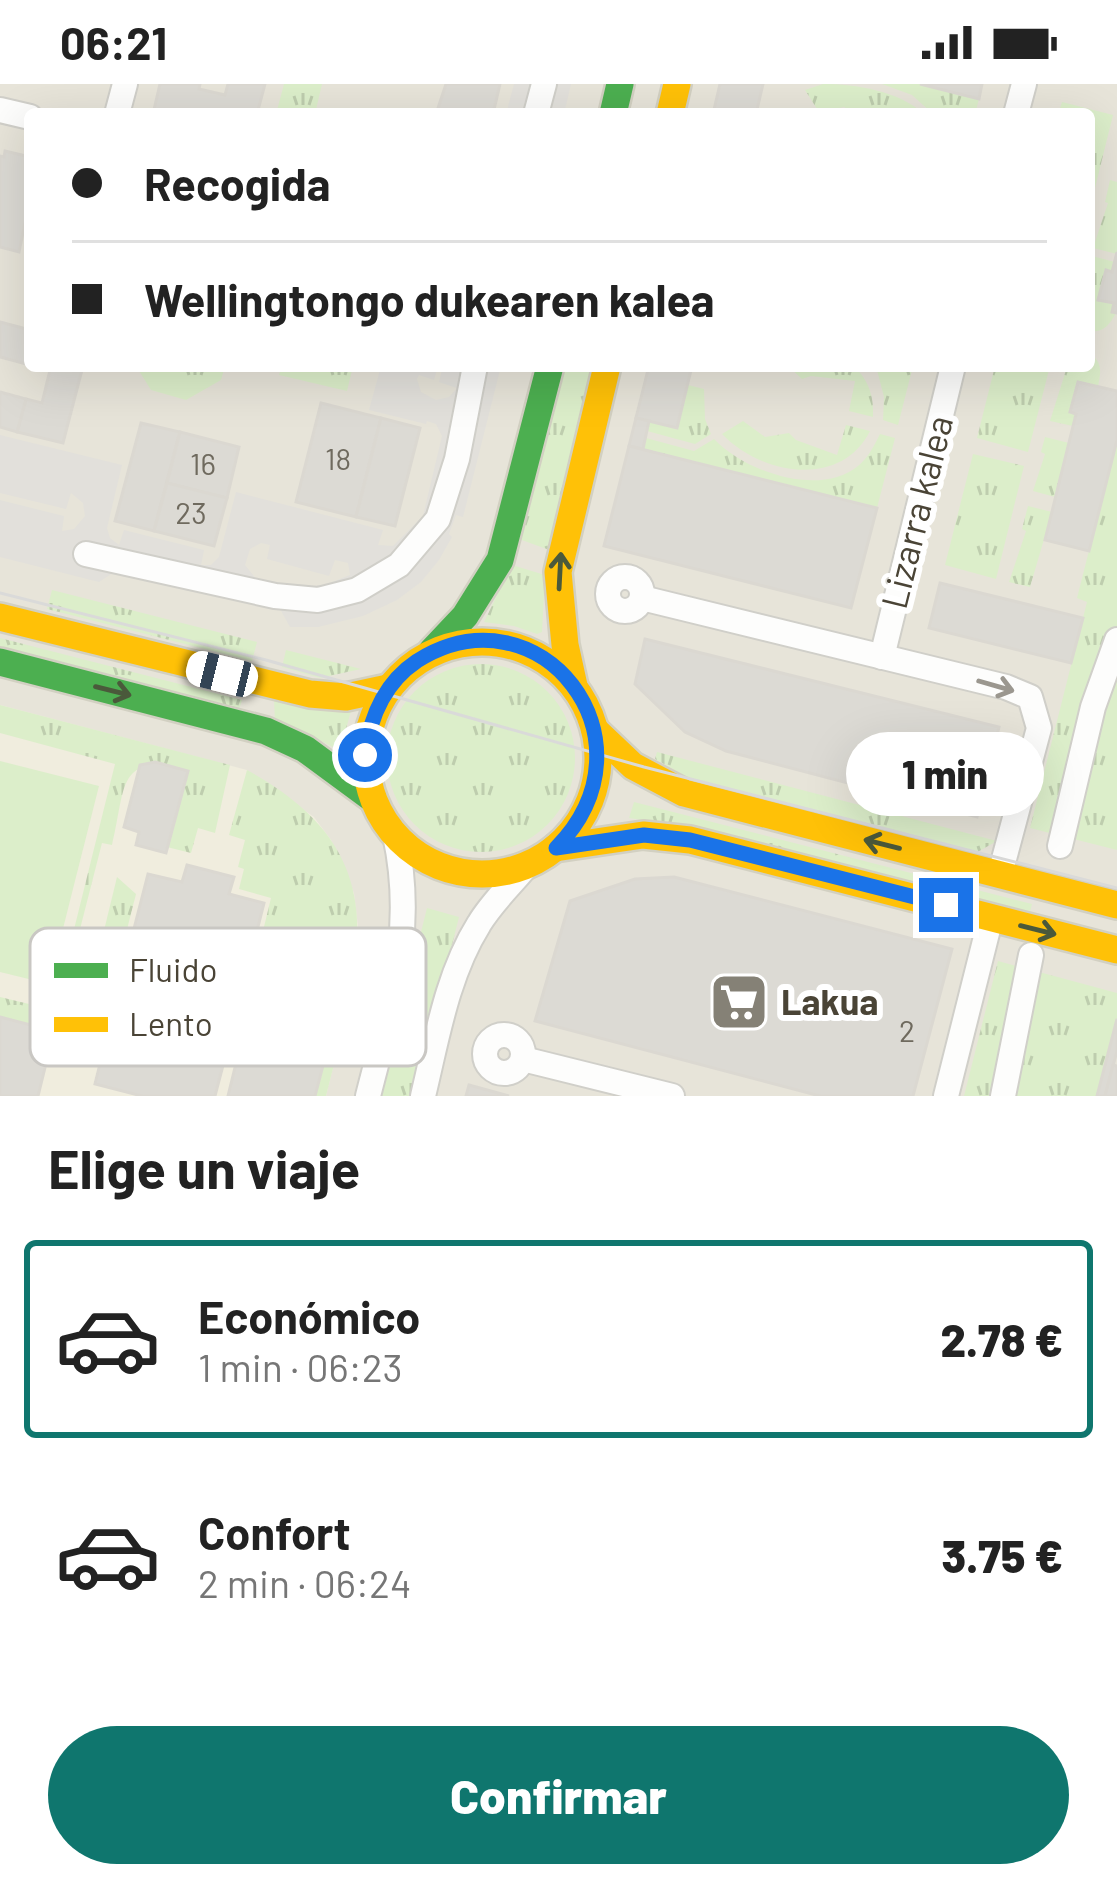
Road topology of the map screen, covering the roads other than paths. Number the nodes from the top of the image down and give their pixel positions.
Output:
1 (474, 372) edge
2 (548, 372) edge
3 (606, 372) edge
4 (952, 372) edge
5 (86, 554) dead end
6 (642, 598) dead end
7 (0, 617) edge
8 (1117, 640) edge
9 (431, 653) junction
10 (882, 657) junction
11 (0, 662) edge
12 (574, 686) junction
13 (388, 688) junction
14 (595, 730) junction
15 (373, 800) junction
16 (395, 836) junction
17 (1060, 846) dead end
18 (556, 848) junction
19 (528, 864) junction
20 (1000, 874) junction
21 (1117, 904) edge
22 (991, 917) junction
23 (404, 928) edge
24 (1117, 950) edge
25 (1030, 955) dead end
26 (523, 1059) dead end
27 (375, 1066) edge
28 (368, 1096) edge
29 (423, 1096) edge
30 (672, 1096) edge
31 (946, 1096) edge
32 (1003, 1096) edge

1 - 5 street
2 - 9 main road
12 -> 3 main road
4 - 10 street, Lizarra kalea
6 - 10 street
7 - 13 main road
8 - 17 street
9 - 12 main road
9 - 13 main road
10 -> 20 street
11 -> 15 main road
12 - 14 main road
13 - 15 main road
14 - 18 main road
20 -> 14 main road
15 - 16 main road
16 - 19 main road
16 - 23 street
18 - 19 main road
18 - 22 main road
19 - 29 street
20 - 21 main road
22 -> 24 main road
22 - 31 street
25 - 32 street
26 - 30 street
27 - 28 street

